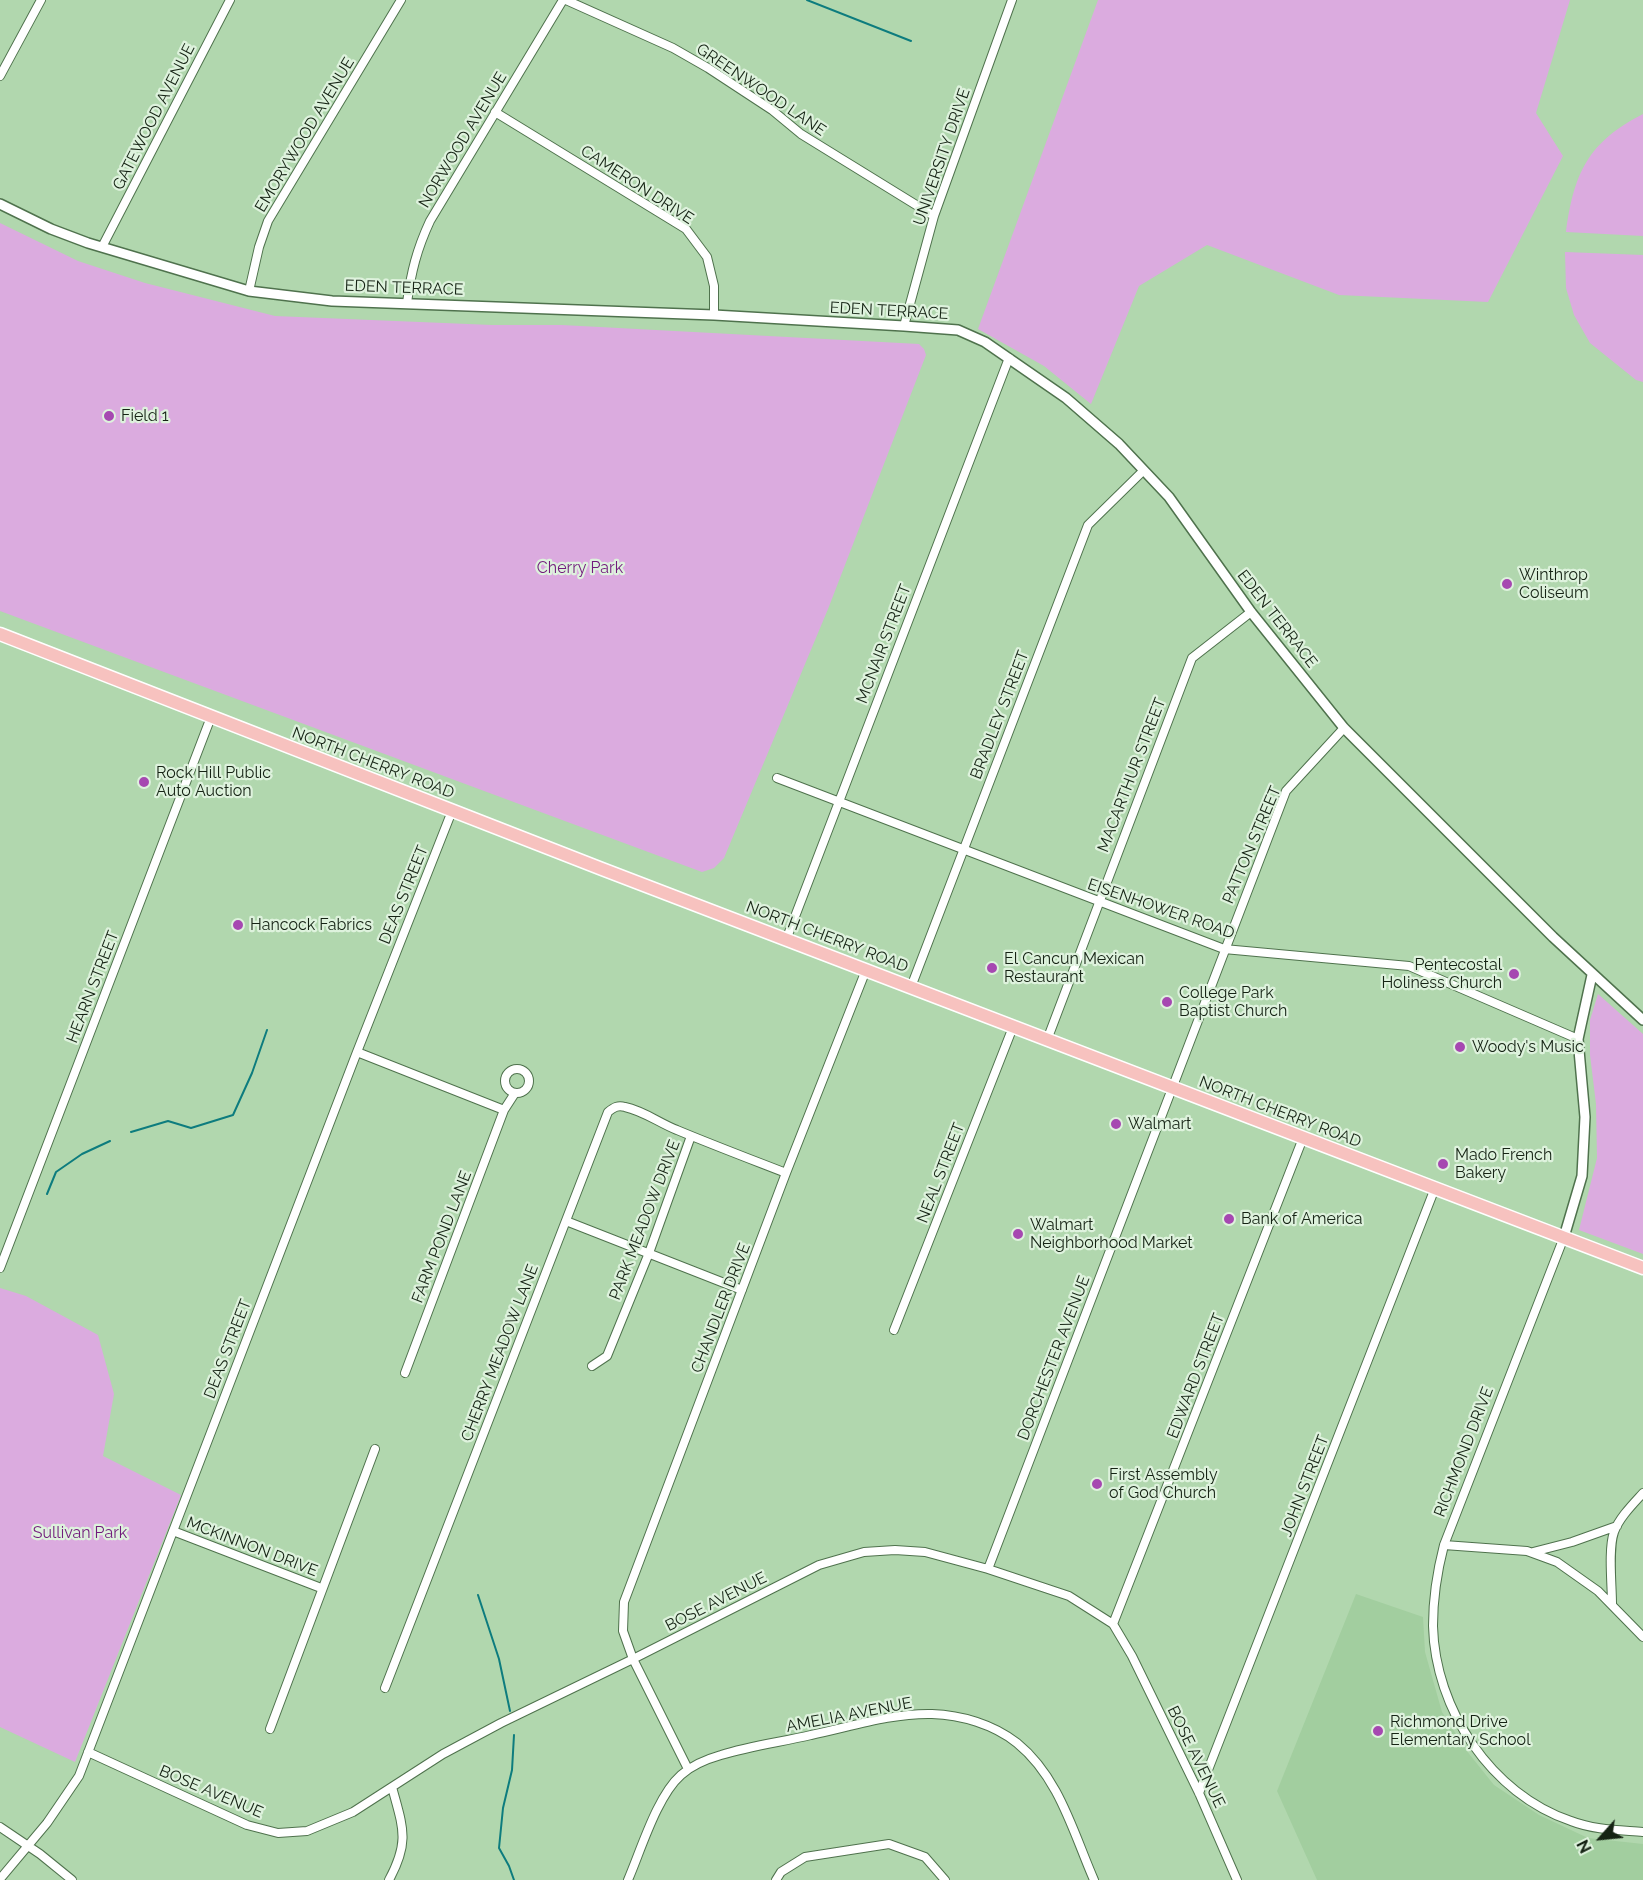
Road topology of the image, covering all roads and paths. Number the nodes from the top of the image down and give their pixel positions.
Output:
1 (41, 0) edge
2 (230, 0) edge
3 (401, 0) edge
4 (564, 0) edge
5 (1012, 0) edge
6 (0, 75) edge
7 (495, 112) junction
8 (0, 204) edge
9 (934, 216) junction
10 (102, 247) junction
11 (249, 291) junction
12 (407, 303) junction
13 (714, 315) junction
14 (904, 326) junction
15 (1009, 358) junction
16 (1143, 471) junction
17 (1251, 612) junction
18 (0, 634) edge
19 (211, 717) junction
20 (1344, 728) junction
21 (777, 778) dead end
22 (838, 802) junction
23 (452, 811) junction
24 (963, 850) junction
25 (1098, 902) junction
26 (786, 940) junction
27 (1224, 949) junction
28 (866, 970) junction
29 (1592, 975) junction
30 (910, 987) junction
31 (1643, 1020) edge
32 (1013, 1027) junction
33 (1578, 1039) junction
34 (1047, 1040) junction
35 (357, 1052) junction
36 (1171, 1089) junction
37 (514, 1093) dead end
38 (504, 1110) junction
39 (691, 1136) junction
40 (1304, 1138) junction
41 (786, 1173) junction
42 (1435, 1188) junction
43 (566, 1221) junction
44 (1564, 1237) junction
45 (649, 1253) junction
46 (0, 1268) edge
47 (1643, 1268) edge
48 (742, 1290) junction
49 (894, 1330) dead end
50 (592, 1366) dead end
51 (405, 1373) dead end
52 (375, 1449) dead end
53 (1643, 1493) edge
54 (1617, 1526) junction
55 (173, 1531) junction
56 (1444, 1545) junction
57 (1532, 1552) junction
58 (988, 1569) junction
59 (321, 1588) junction
60 (1612, 1604) junction
61 (1113, 1624) junction
62 (1643, 1638) edge
63 (633, 1659) junction
64 (385, 1688) dead end
65 (270, 1729) dead end
66 (88, 1752) junction
67 (688, 1769) junction
68 (392, 1787) junction
69 (1199, 1793) junction
70 (0, 1827) edge
71 (1643, 1832) edge
72 (27, 1845) junction
73 (0, 1879) edge
74 (72, 1880) edge
75 (389, 1880) edge
76 (628, 1880) edge
77 (776, 1880) edge
78 (945, 1880) edge
79 (1094, 1880) edge
80 (1237, 1880) edge

1 - 6 street
2 - 10 street, GATEWOOD AVENUE
3 - 11 street, EMORYWOOD AVENUE
4 - 7 street, NORWOOD AVENUE
4 - 9 street, GREENWOOD LANE
5 - 9 street, UNIVERSITY DRIVE
7 - 12 street, NORWOOD AVENUE
7 - 13 street, CAMERON DRIVE
8 - 10 street, EDEN TERRACE
9 - 14 street, UNIVERSITY DRIVE
10 - 11 street, EDEN TERRACE
11 - 12 street, EDEN TERRACE
12 - 13 street, EDEN TERRACE
13 - 14 street, EDEN TERRACE
14 - 15 street, EDEN TERRACE
15 - 16 street, EDEN TERRACE
15 - 22 street, MCNAIR STREET
16 - 17 street, EDEN TERRACE
16 - 24 street, BRADLEY STREET
17 - 20 street, EDEN TERRACE
17 - 25 street, MACARTHUR STREET
18 - 19 main road, NORTH CHERRY ROAD
19 - 23 main road, NORTH CHERRY ROAD
19 - 46 street, HEARN STREET
20 - 27 street, PATTON STREET
20 - 29 street, EDEN TERRACE
21 - 22 street, EISENHOWER ROAD
22 - 24 street, EISENHOWER ROAD
22 - 26 street, MCNAIR STREET
23 - 26 main road, NORTH CHERRY ROAD
23 - 35 street, DEAS STREET
24 - 25 street, EISENHOWER ROAD
24 - 30 street, BRADLEY STREET
25 - 27 street, EISENHOWER ROAD
25 - 34 street, MACARTHUR STREET
26 - 28 main road, NORTH CHERRY ROAD
27 - 33 street, EISENHOWER ROAD
27 - 36 street, PATTON STREET
28 - 30 main road, NORTH CHERRY ROAD
28 - 41 street, CHANDLER DRIVE
29 - 31 street, EDEN TERRACE
29 - 33 street, RICHMOND DRIVE
30 - 32 main road, NORTH CHERRY ROAD
32 - 34 main road, NORTH CHERRY ROAD
32 - 49 street, NEAL STREET
33 - 44 street, RICHMOND DRIVE
34 - 36 main road, NORTH CHERRY ROAD
35 - 38 street
35 - 55 street, DEAS STREET
36 - 40 main road, NORTH CHERRY ROAD
36 - 58 street, DORCHESTER AVENUE
37 - 38 street, FARM POND LANE
38 - 51 street, FARM POND LANE
39 - 41 street, PARK MEADOW DRIVE
39 - 43 street, CHERRY MEADOW LANE
39 - 45 street, PARK MEADOW DRIVE
40 - 42 main road, NORTH CHERRY ROAD
40 - 61 street, EDWARD STREET
41 - 48 street, CHANDLER DRIVE
42 - 44 main road, NORTH CHERRY ROAD
42 - 69 street, JOHN STREET
43 - 45 street
43 - 64 street, CHERRY MEADOW LANE
44 - 47 main road, NORTH CHERRY ROAD
44 - 56 street, RICHMOND DRIVE
45 - 48 street
45 - 50 street, PARK MEADOW DRIVE
48 - 63 street, CHANDLER DRIVE
52 - 59 street, MCKINNON DRIVE
53 - 54 street
54 - 57 street
54 - 60 street
55 - 59 street, MCKINNON DRIVE
55 - 66 street, DEAS STREET
56 - 57 street
56 - 71 street, RICHMOND DRIVE
57 - 60 street
58 - 61 street, BOSE AVENUE
58 - 63 street, BOSE AVENUE
59 - 65 street, MCKINNON DRIVE
60 - 62 street
61 - 69 street, BOSE AVENUE
63 - 67 street, CHANDLER DRIVE
63 - 68 street, BOSE AVENUE
66 - 68 street, BOSE AVENUE
66 - 72 street, DEAS STREET
67 - 76 street, AMELIA AVENUE
67 - 79 street, AMELIA AVENUE
68 - 75 street
69 - 80 street, BOSE AVENUE
70 - 72 street
72 - 73 street, DEAS STREET
72 - 74 street
77 - 78 street

